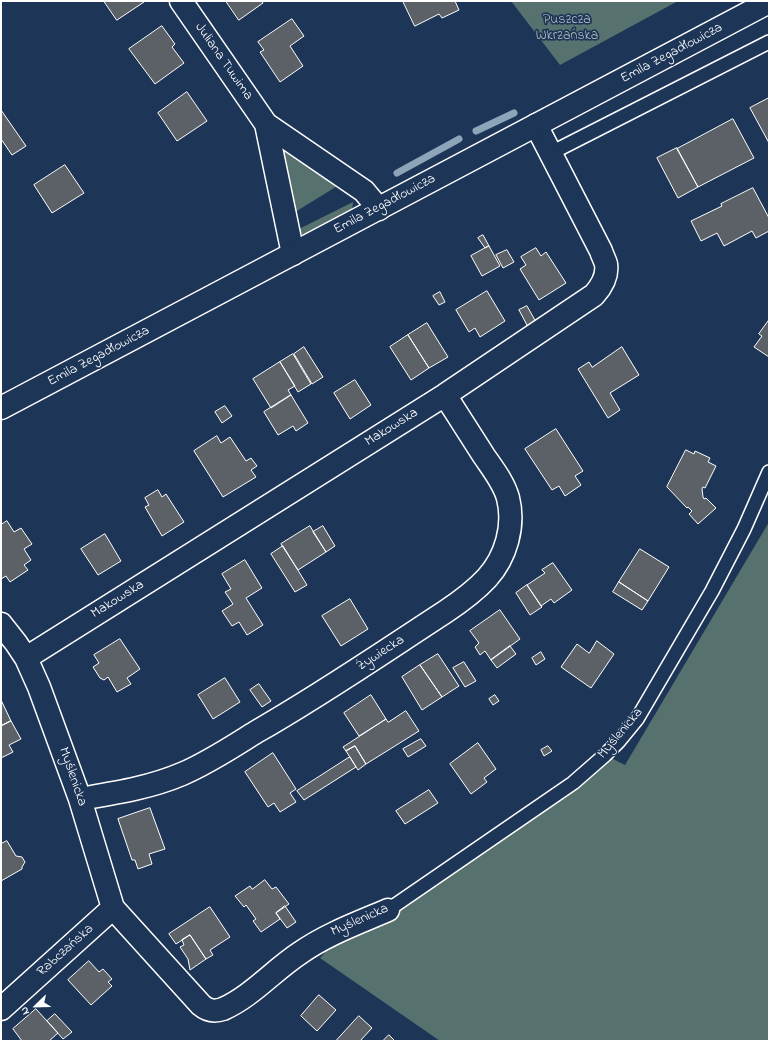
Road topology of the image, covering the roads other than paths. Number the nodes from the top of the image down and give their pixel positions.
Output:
1 (180, 1) edge
2 (769, 2) edge
3 (769, 42) edge
4 (266, 124) junction
5 (536, 125) junction
6 (551, 153) junction
7 (379, 209) junction
8 (293, 254) junction
9 (445, 395) junction
10 (1, 408) edge
11 (769, 472) edge
12 (1, 624) edge
13 (26, 658) junction
14 (80, 799) junction
15 (113, 908) junction
16 (388, 910) joint
17 (1, 1009) edge

1 - 4 street, Juliana Tuwima
2 - 5 street, Emila Zegadłowicza
3 - 6 lane
4 - 7 street, Juliana Tuwima
4 - 8 street, Juliana Tuwima
5 - 6 street, Makowska
5 - 7 street, Emila Zegadłowicza
6 - 9 street, Makowska
7 - 8 street, Emila Zegadłowicza
8 - 10 street, Emila Zegadłowicza
9 - 13 street, Makowska
9 - 14 street, Żywiecka
11 - 16 lane, Myślenicka
12 - 13 street, Myślenicka
13 - 14 street, Myślenicka
14 - 15 street, Myślenicka
15 - 16 street, Myślenicka
15 - 17 street, Rabczańska

